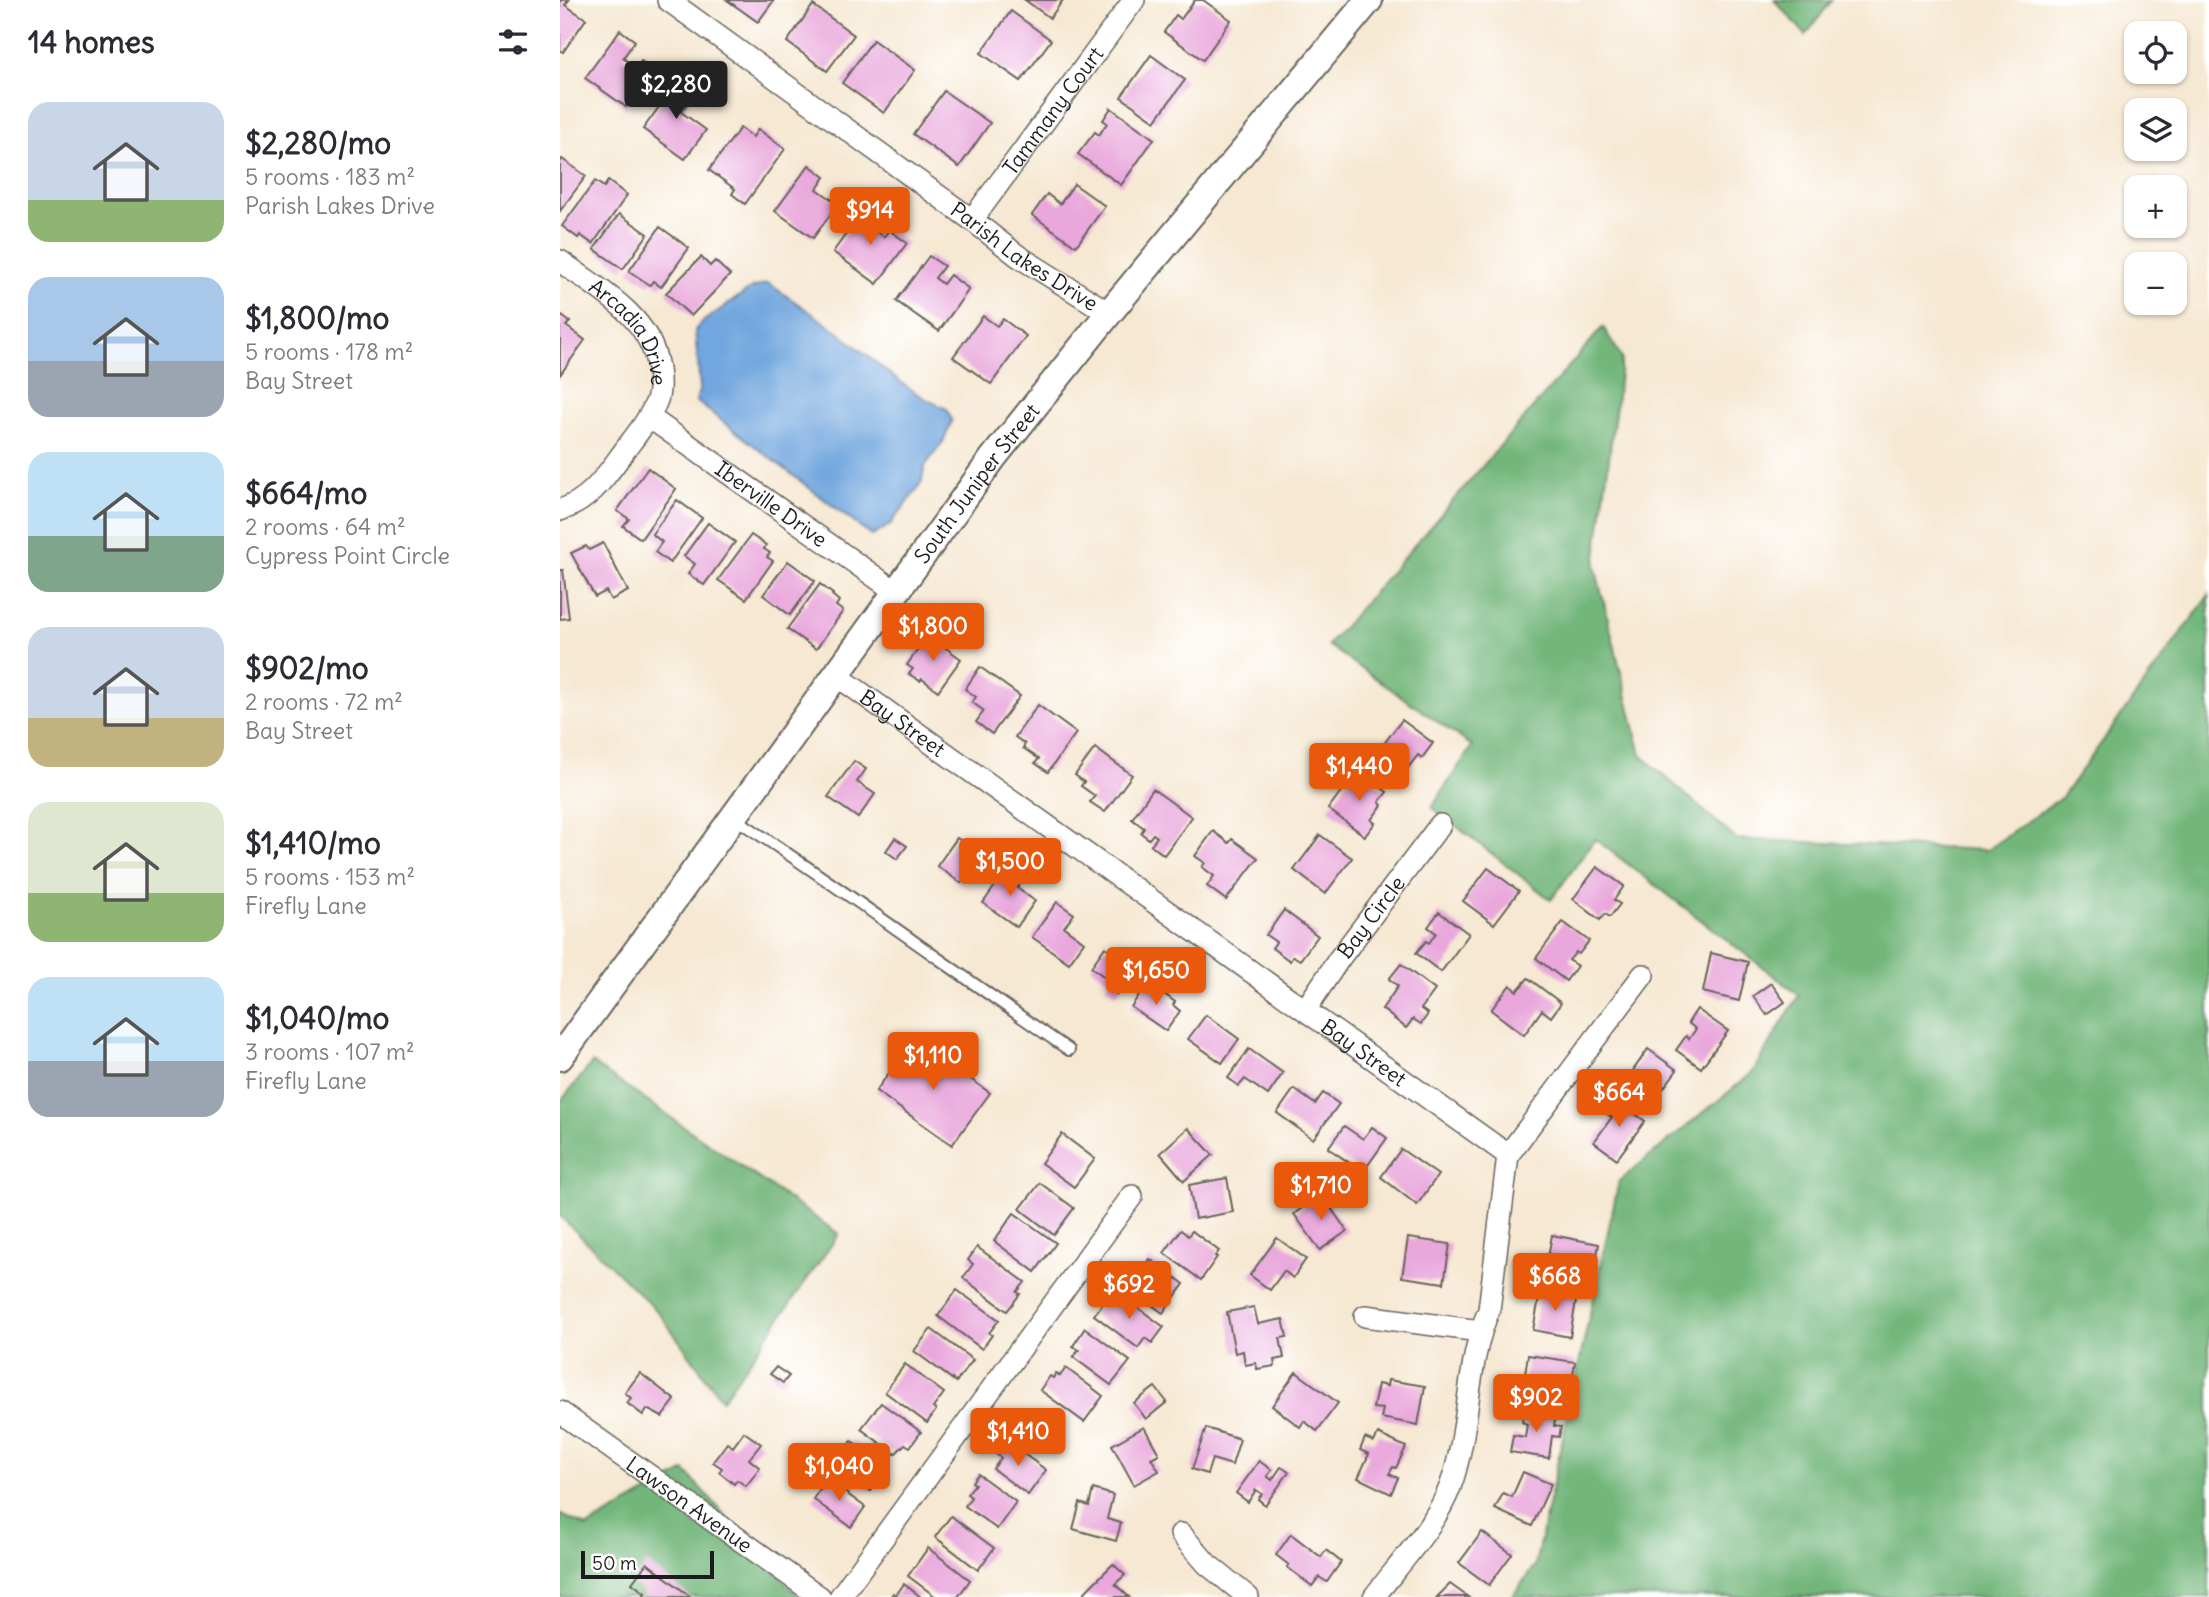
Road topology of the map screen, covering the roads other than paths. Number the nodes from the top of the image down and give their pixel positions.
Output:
1 (668, 0) edge
2 (1133, 0) edge
3 (1369, 0) edge
4 (972, 220) junction
5 (560, 261) edge
6 (1109, 313) junction
7 (649, 417) junction
8 (560, 510) edge
9 (895, 591) junction
10 (836, 675) junction
11 (733, 817) junction
12 (1440, 825) dead end
13 (1643, 975) dead end
14 (1305, 1010) junction
15 (1069, 1050) dead end
16 (560, 1057) edge
17 (1508, 1155) junction
18 (1132, 1196) dead end
19 (1365, 1316) dead end
20 (1480, 1331) junction
21 (560, 1412) edge
22 (1181, 1534) dead end
23 (820, 1597) edge
24 (840, 1597) edge
25 (1248, 1597) edge
26 (1374, 1597) edge

1 - 4 street, Parish Lakes Drive
2 - 4 street, Tammany Court
3 - 6 street, South Juniper Street
4 - 6 street, Parish Lakes Drive
5 - 7 street, Arcadia Drive
6 - 9 street, South Juniper Street
7 - 8 street, Arcadia Drive
7 - 9 street, Iberville Drive
9 - 10 street, South Juniper Street
10 - 11 street, South Juniper Street
10 - 14 street, Bay Street
11 - 15 lane
11 - 16 street, South Juniper Street
12 - 14 street, Bay Circle
13 - 17 street
14 - 17 street, Bay Street
17 - 20 street
18 - 24 street
19 - 20 street
20 - 26 street
21 - 23 street, Lawson Avenue
22 - 25 street

